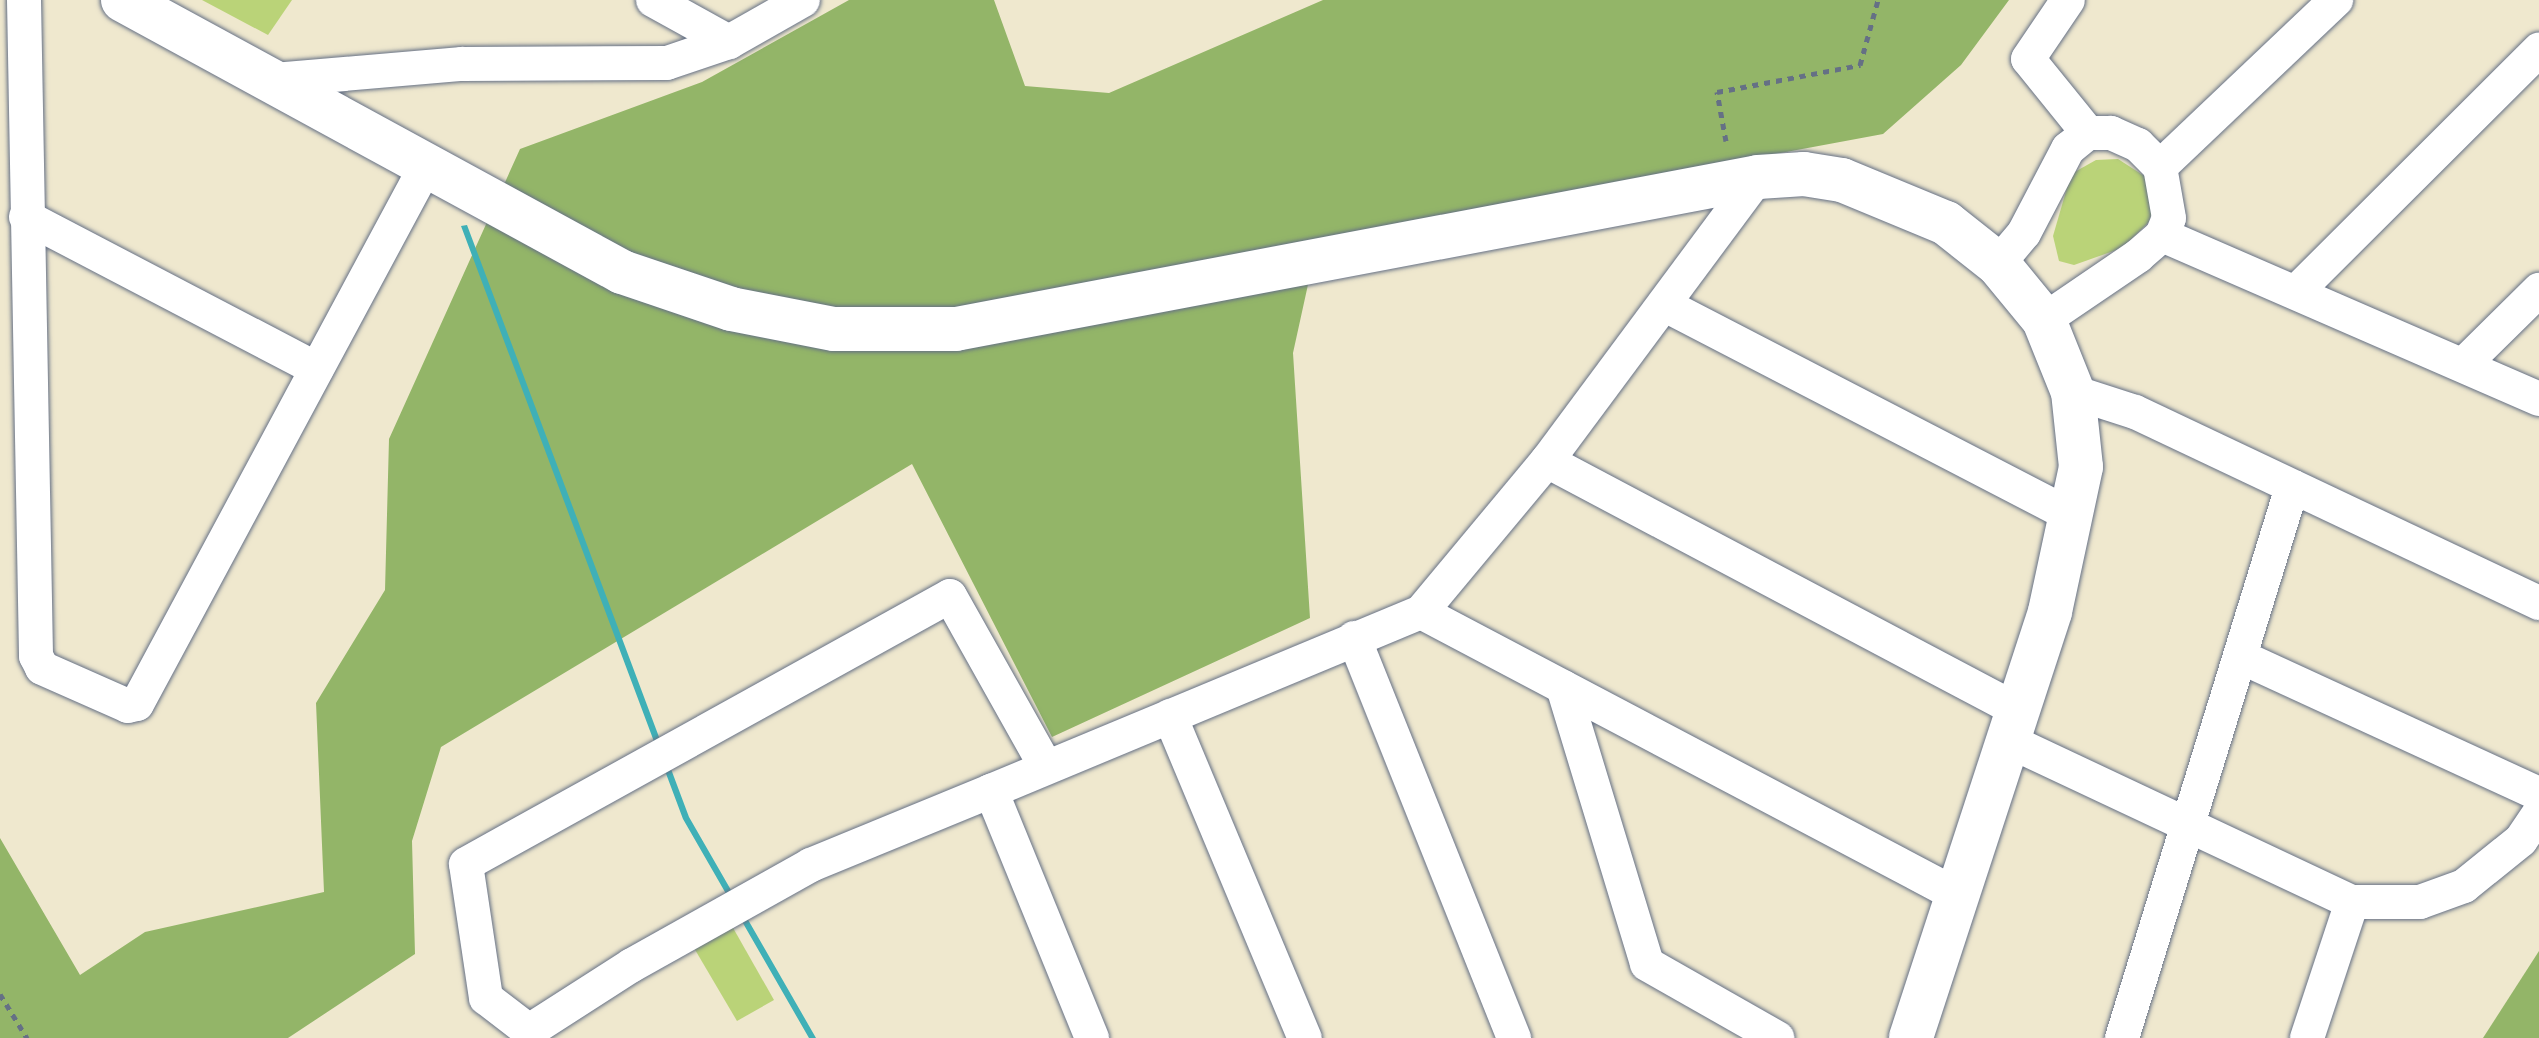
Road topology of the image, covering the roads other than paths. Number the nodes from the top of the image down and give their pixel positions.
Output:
1 (24, 0) edge
2 (123, 0) edge
3 (653, 0) edge
4 (803, 0) edge
5 (2068, 0) edge
6 (2336, 0) edge
7 (729, 42) junction
8 (2539, 50) edge
9 (274, 80) junction
10 (2088, 133) junction
11 (1749, 162) junction
12 (427, 164) junction
13 (2160, 167) junction
14 (26, 217) junction
15 (2162, 235) junction
16 (1998, 264) junction
17 (2539, 290) edge
18 (2297, 291) junction
19 (1665, 305) junction
20 (2044, 320) junction
21 (2463, 365) junction
22 (317, 369) junction
23 (2073, 392) junction
24 (2539, 399) edge
25 (1547, 461) junction
26 (2292, 487) junction
27 (2074, 517) junction
28 (2539, 603) edge
29 (1421, 612) junction
30 (1354, 638) junction
31 (2241, 657) junction
32 (1563, 687) junction
33 (1170, 716) junction
34 (2012, 725) junction
35 (1045, 765) junction
36 (991, 791) junction
37 (2539, 794) edge
38 (2539, 813) edge
39 (2187, 824) junction
40 (1959, 896) junction
41 (2352, 902) junction
42 (538, 1034) edge
43 (1092, 1038) edge
44 (1305, 1038) edge
45 (1514, 1038) edge
46 (1777, 1038) edge
47 (1911, 1038) edge
48 (2122, 1038) edge
49 (2307, 1038) edge

1 - 14 street
2 - 9 street
3 - 7 street
4 - 7 street
5 - 10 street
6 - 13 street
7 - 9 street
8 - 18 street
9 - 12 street
10 - 13 street
10 - 16 street
11 - 12 street
11 - 16 street
11 - 19 street
12 - 22 street
13 - 15 street
14 - 22 street
14 - 22 street
15 - 18 street
15 - 20 street
16 - 20 street
17 - 21 street
18 - 21 street
19 - 25 street
19 - 27 street
20 - 23 street
21 - 24 street
23 - 26 street
23 - 27 street
25 - 29 street
25 - 34 street
26 - 28 street
26 - 31 street
27 - 34 street
29 - 30 street
29 - 32 street
30 - 33 street
30 - 45 street
31 - 37 street
31 - 39 street
32 - 40 street
32 - 46 street
33 - 35 street
33 - 44 street
34 - 39 street
34 - 40 street
35 - 36 street
35 - 42 street
36 - 42 street
36 - 43 street
38 - 41 street
39 - 41 street
39 - 48 street
40 - 47 street
41 - 49 street

